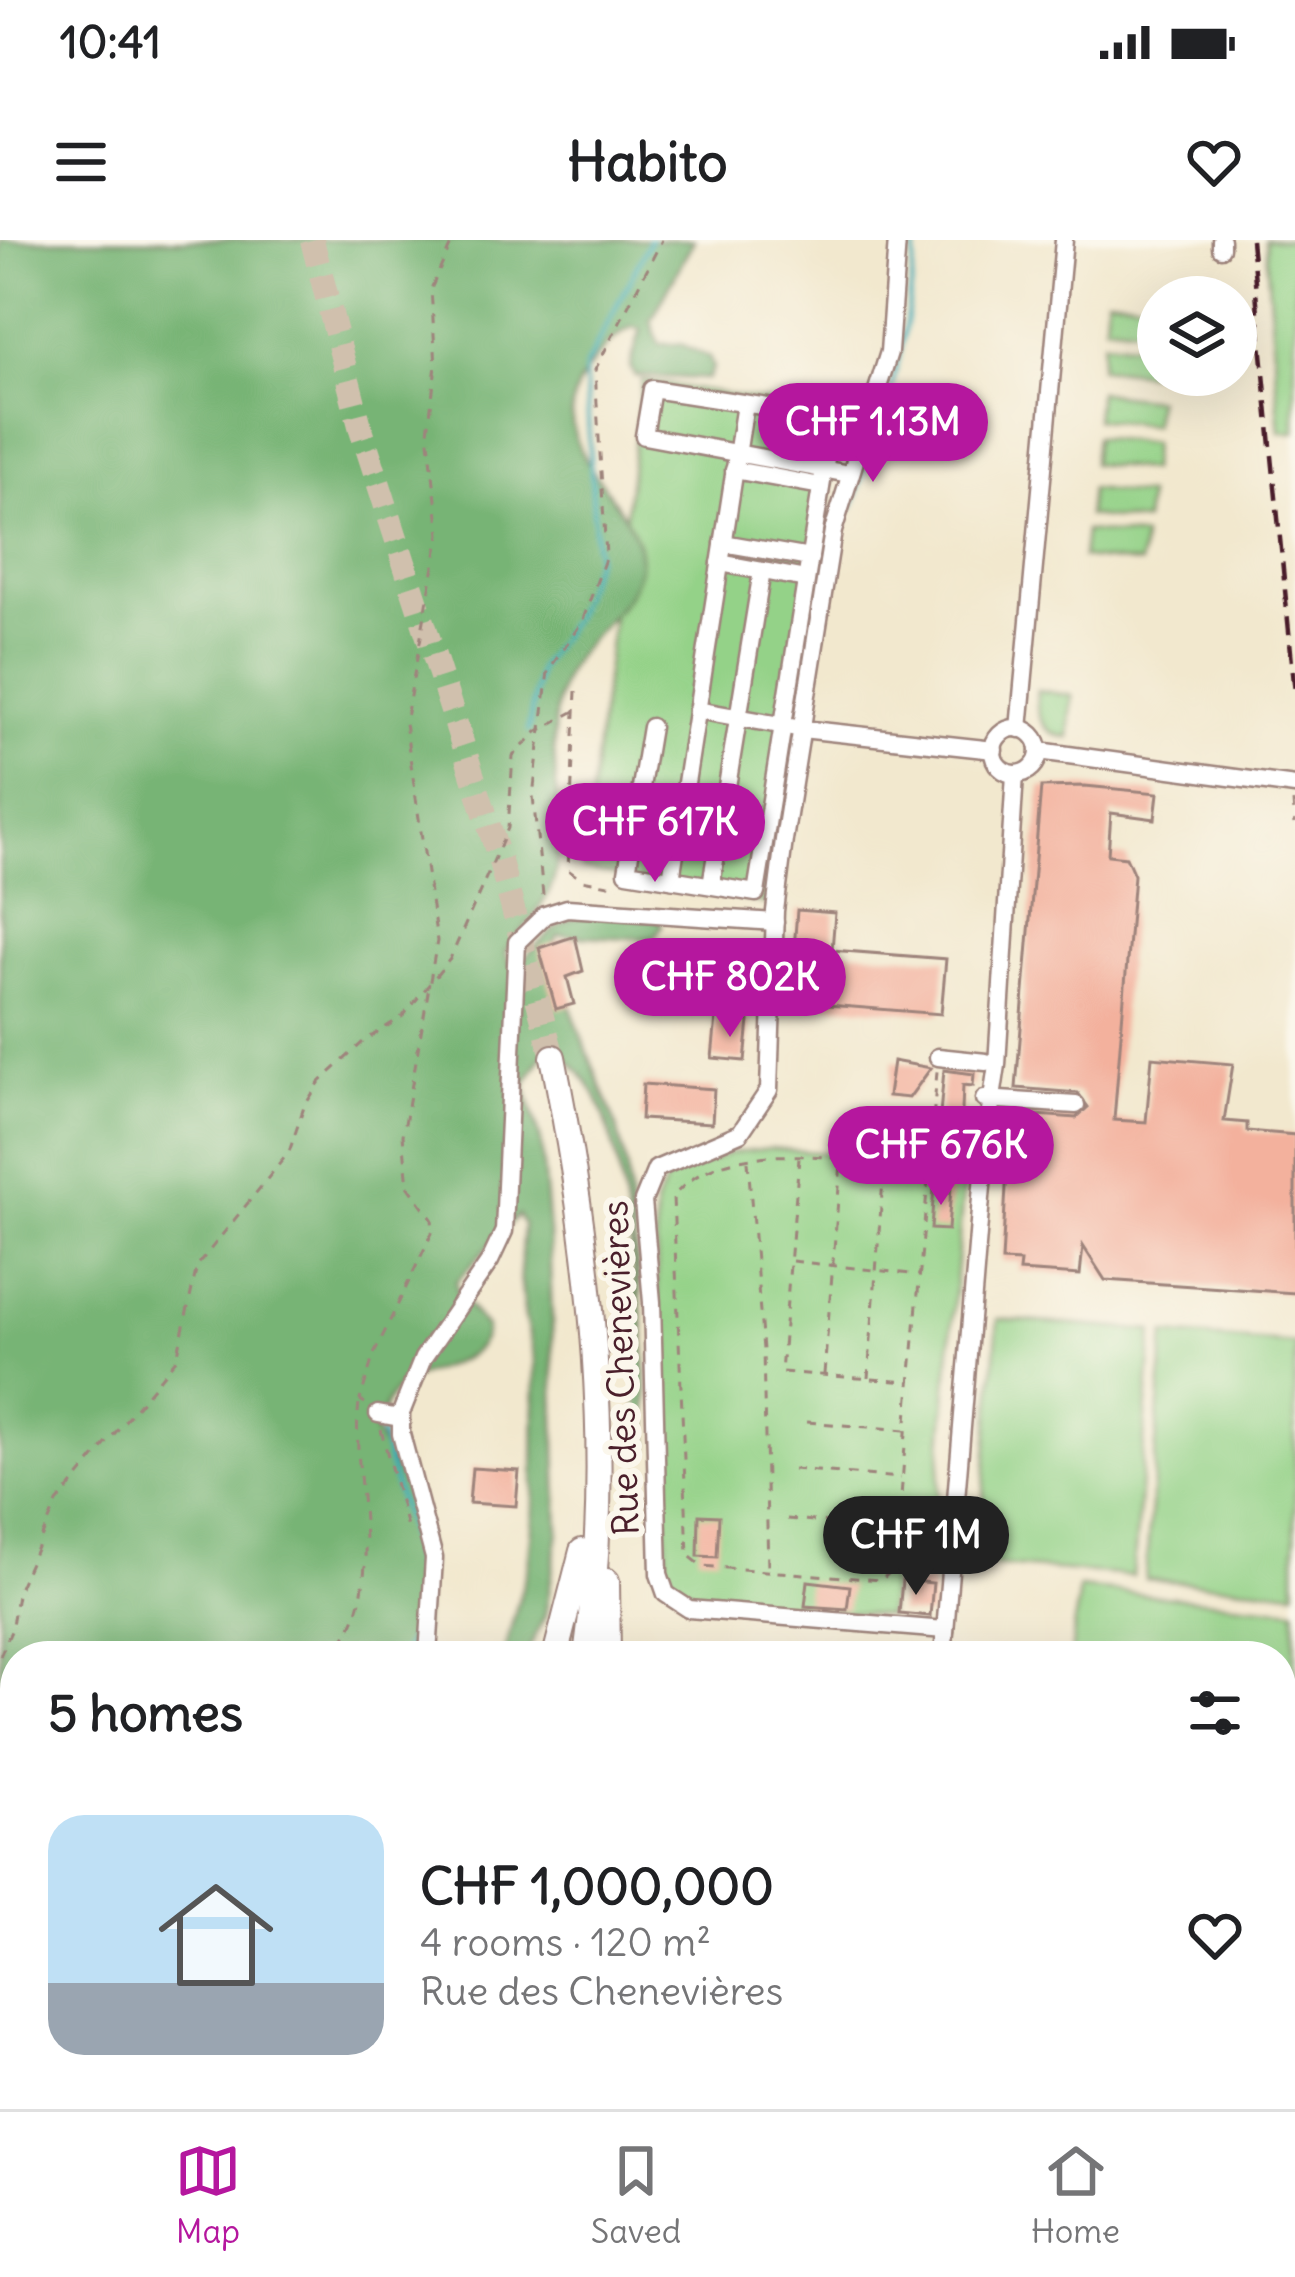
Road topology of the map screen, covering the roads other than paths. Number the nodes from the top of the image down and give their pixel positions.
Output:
1 (897, 240) edge
2 (1064, 240) edge
3 (745, 404) junction
4 (737, 451) junction
5 (734, 470) junction
6 (823, 474) junction
7 (849, 474) junction
8 (723, 543) junction
9 (810, 558) junction
10 (720, 563) junction
11 (761, 571) junction
12 (806, 579) junction
13 (697, 710) junction
14 (737, 718) junction
15 (651, 727) dead end
16 (792, 727) junction
17 (1019, 729) junction
18 (994, 750) junction
19 (1039, 751) junction
20 (1015, 774) junction
21 (1293, 786) edge
22 (670, 879) junction
23 (711, 886) junction
24 (775, 922) junction
25 (997, 997) junction
26 (553, 1057) tunnel mouth
27 (938, 1058) road end
28 (986, 1062) junction
29 (988, 1099) junction
30 (1076, 1105) dead end
31 (378, 1414) road end
32 (400, 1418) junction
33 (597, 1454) junction
34 (945, 1630) junction
35 (429, 1641) edge
36 (559, 1641) edge
37 (588, 1641) edge
38 (607, 1641) edge
39 (944, 1641) edge

1 - 7 street
2 - 17 street
3 - 4 street
3 - 4 street
3 - 6 street
4 - 5 street
4 - 6 street
5 - 6 street
5 - 8 street
6 - 7 street
6 - 9 street
7 - 16 street
8 - 9 street
8 - 10 street
9 - 12 street
10 - 11 street
10 - 13 street
11 - 12 street
11 - 14 street
12 - 16 street
13 - 14 street
13 - 22 street
14 - 16 street
14 - 23 street
15 - 22 street
16 - 18 street
16 - 23 street
16 - 24 street, Rue des Chenevières
17 - 18 street
17 - 19 street
18 - 20 street
19 - 20 street
19 - 21 street
20 - 25 street
22 - 23 street
24 - 32 street
24 - 34 street, Rue des Chenevières
25 - 28 street
25 - 29 street
26 - 33 highway
27 - 28 street
28 - 29 street
29 - 30 street
29 - 34 street
31 - 32 street
32 - 35 street
33 - 36 highway
33 - 37 highway
33 - 38 highway
34 - 39 street

